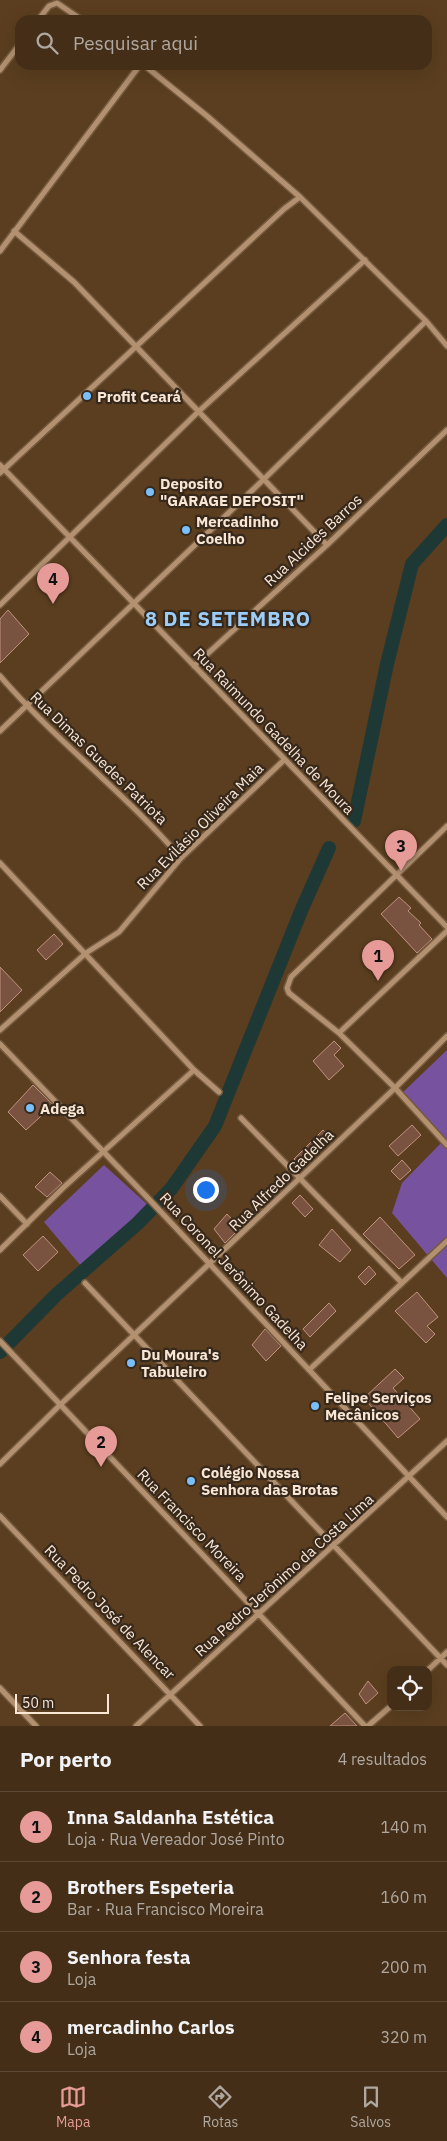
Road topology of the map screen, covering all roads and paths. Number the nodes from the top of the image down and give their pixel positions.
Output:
1 (42, 15) edge
2 (75, 15) edge
3 (15, 50) edge
4 (0, 70) edge
5 (136, 70) edge
6 (150, 70) edge
7 (300, 197) junction
8 (14, 231) junction
9 (0, 251) edge
10 (365, 260) junction
11 (426, 321) junction
12 (137, 346) junction
13 (447, 346) edge
14 (198, 412) junction
15 (447, 430) edge
16 (1, 469) edge
17 (264, 480) junction
18 (69, 537) junction
19 (327, 545) junction
20 (133, 603) junction
21 (0, 605) edge
22 (194, 666) junction
23 (0, 676) edge
24 (27, 706) junction
25 (0, 731) edge
26 (284, 760) junction
27 (447, 826) edge
28 (181, 858) junction
29 (0, 864) edge
30 (395, 875) junction
31 (447, 929) edge
32 (86, 953) junction
33 (0, 1030) edge
34 (339, 1033) junction
35 (447, 1036) edge
36 (0, 1044) edge
37 (194, 1070) junction
38 (395, 1088) junction
39 (219, 1092) dead end
40 (241, 1118) dead end
41 (447, 1145) edge
42 (103, 1152) junction
43 (300, 1178) junction
44 (0, 1196) edge
45 (27, 1224) junction
46 (447, 1241) edge
47 (0, 1250) edge
48 (210, 1264) junction
49 (85, 1283) dead end
50 (402, 1283) junction
51 (136, 1335) junction
52 (0, 1342) edge
53 (310, 1370) junction
54 (60, 1405) junction
55 (447, 1441) edge
56 (0, 1464) edge
57 (410, 1476) junction
58 (0, 1516) edge
59 (447, 1516) edge
60 (334, 1546) junction
61 (259, 1613) junction
62 (447, 1652) edge
63 (440, 1658) junction
64 (447, 1665) edge
65 (432, 1666) edge
66 (0, 1688) edge
67 (172, 1694) junction
68 (387, 1709) edge
69 (36, 1726) edge
70 (136, 1726) edge
71 (200, 1726) edge
72 (366, 1726) edge

1 - 2 street
3 - 4 street
5 - 8 street
6 - 7 street
7 - 10 street
7 - 12 street
8 - 9 street
8 - 12 street
10 - 11 street
10 - 14 street
11 - 13 street
11 - 17 street
12 - 14 street
12 - 16 street
14 - 17 street
14 - 18 street
15 - 19 street, Rua Alcides Barros
16 - 18 street, Rua Raimundo Gadelha de Moura
17 - 19 street
17 - 20 street
18 - 20 street, Rua Raimundo Gadelha de Moura
18 - 21 street
19 - 22 street, Rua Alcides Barros
20 - 22 street, Rua Raimundo Gadelha de Moura
20 - 24 street
22 - 26 street, Rua Raimundo Gadelha de Moura
23 - 24 street, Rua Dimas Guedes Patriota
24 - 25 street
24 - 28 street, Rua Dimas Guedes Patriota
26 - 28 street, Rua Evilásio Oliveira Maia
26 - 30 street, Rua Raimundo Gadelha de Moura
27 - 30 street
28 - 32 street, Rua Evilásio Oliveira Maia
29 - 32 street
30 - 31 street, Rua Raimundo Gadelha de Moura
30 - 34 street
31 - 34 street
32 - 33 street, Rua Evilásio Oliveira Maia
32 - 37 street
34 - 38 street
35 - 38 street, Rua Alfredo Gadelha
36 - 42 street, Rua Coronel Jerônimo Gadelha
37 - 39 street
37 - 42 street
38 - 41 street
38 - 43 street, Rua Alfredo Gadelha
40 - 43 street
42 - 45 street
42 - 48 street, Rua Coronel Jerônimo Gadelha
43 - 48 street, Rua Alfredo Gadelha
43 - 50 street
44 - 45 street
45 - 47 street
46 - 50 street
48 - 51 street, Rua Alfredo Gadelha
48 - 53 street, Rua Coronel Jerônimo Gadelha
49 - 51 street
50 - 53 street
51 - 54 street, Rua Alfredo Gadelha
51 - 60 street
52 - 54 street, Rua Francisco Moreira
53 - 57 street, Rua Coronel Jerônimo Gadelha
54 - 56 street, Rua Alfredo Gadelha
54 - 61 street, Rua Francisco Moreira
55 - 57 street, Rua Pedro Jerônimo da Costa Lima
57 - 59 street, Rua Coronel Jerônimo Gadelha
57 - 60 street, Rua Pedro Jerônimo da Costa Lima
58 - 67 street, Rua Pedro José de Alencar
60 - 61 street, Rua Pedro Jerônimo da Costa Lima
60 - 63 street
61 - 67 street, Rua Pedro Jerônimo da Costa Lima
61 - 72 street, Rua Francisco Moreira
62 - 63 street
63 - 64 street
63 - 65 street
66 - 69 street
67 - 70 street, Rua Pedro Jerônimo da Costa Lima
67 - 71 street, Rua Pedro José de Alencar
68 - 72 street

